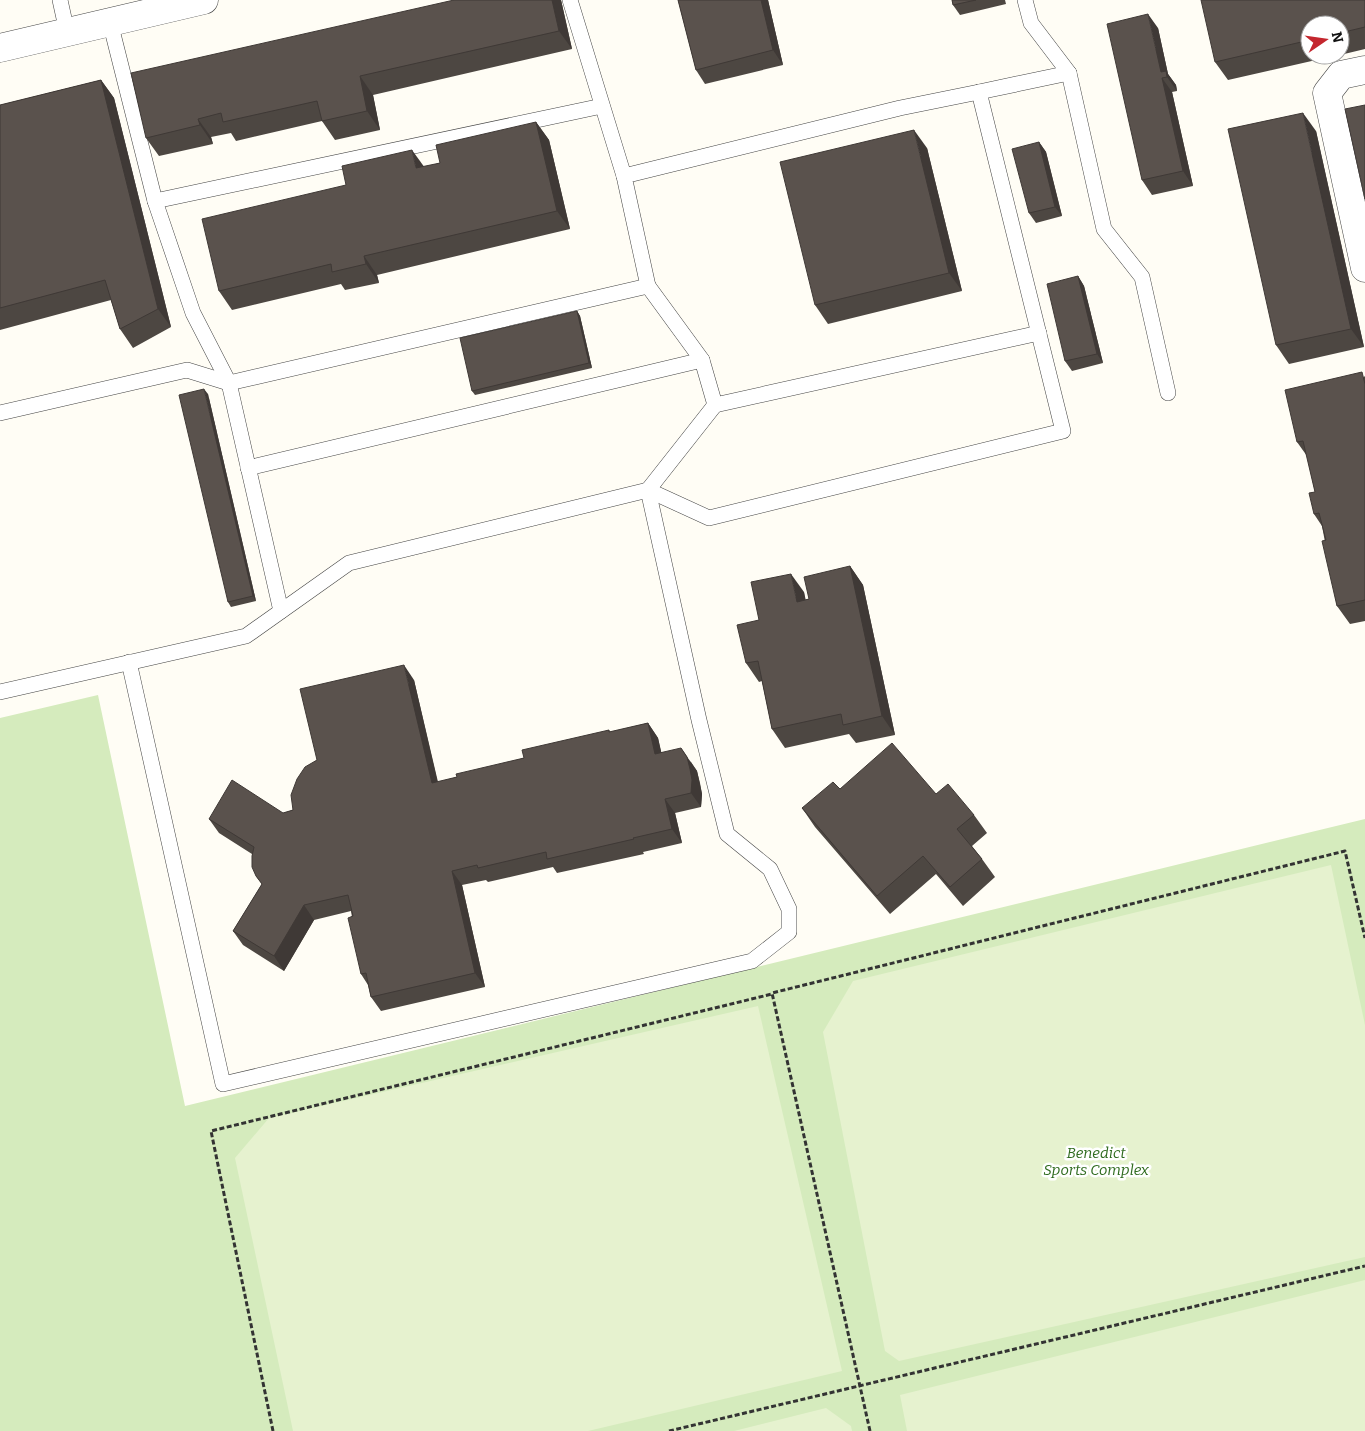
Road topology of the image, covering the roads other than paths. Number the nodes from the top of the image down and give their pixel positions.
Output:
1 (60, 0) edge
2 (204, 0) edge
3 (570, 0) edge
4 (1025, 0) edge
5 (110, 22) junction
6 (67, 32) junction
7 (0, 48) edge
8 (1365, 70) edge
9 (1069, 73) junction
10 (979, 92) junction
11 (602, 106) junction
12 (624, 176) junction
13 (155, 201) junction
14 (1365, 268) edge
15 (648, 286) junction
16 (1038, 333) junction
17 (702, 360) junction
18 (229, 383) junction
19 (1168, 393) dead end
20 (715, 405) junction
21 (0, 413) edge
22 (248, 468) junction
23 (648, 490) junction
24 (281, 611) junction
25 (129, 662) junction
26 (0, 692) edge

1 - 6 lane
2 - 5 street
3 - 11 lane
4 - 9 lane
5 - 6 street
5 - 13 lane
6 - 7 street
8 - 14 street
9 - 10 lane
9 - 19 lane
10 - 12 lane
10 - 16 lane
11 - 12 lane
11 - 13 lane
12 - 15 lane
13 - 18 lane
15 - 17 lane
15 - 18 lane
16 - 20 lane
16 - 23 lane
17 - 20 lane
17 - 22 lane
18 - 21 lane
18 - 22 lane
20 - 23 lane
22 - 24 lane
23 - 24 lane
23 - 25 lane
24 - 25 lane
25 - 26 lane

